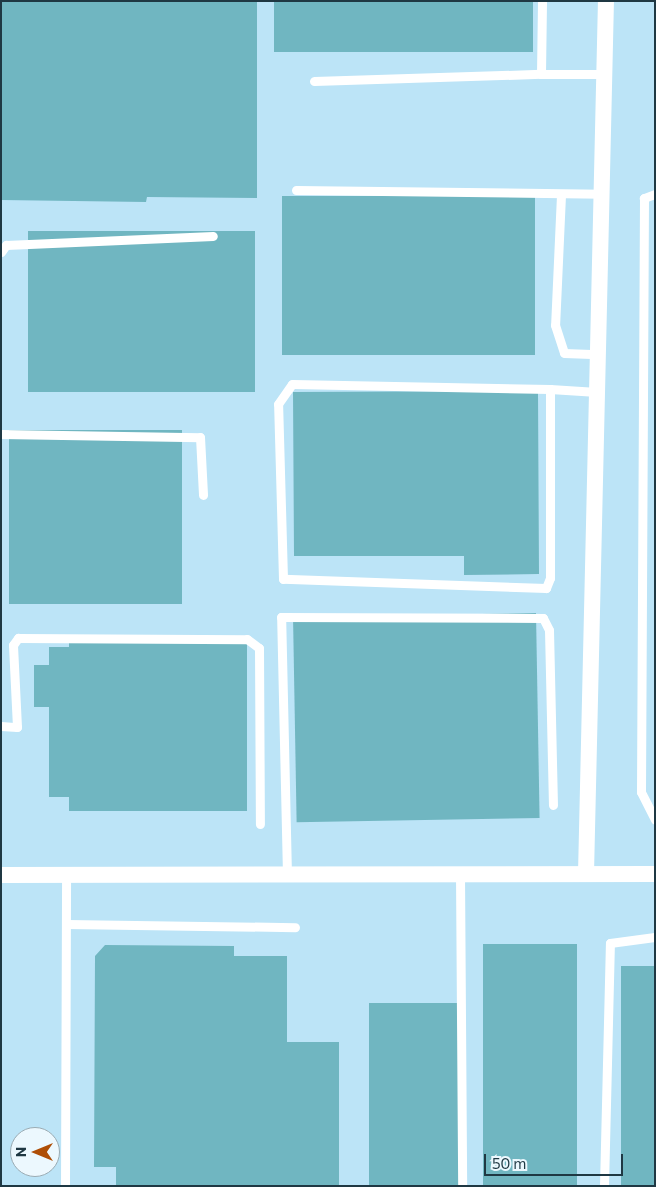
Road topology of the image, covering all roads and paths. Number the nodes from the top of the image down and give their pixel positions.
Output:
1 (542, 1) edge
2 (606, 1) edge
3 (541, 74) junction
4 (604, 74) junction
5 (314, 81) dead end
6 (296, 190) dead end
7 (602, 194) junction
8 (655, 194) edge
9 (561, 195) junction
10 (213, 236) dead end
11 (1, 252) edge
12 (598, 354) junction
13 (550, 389) junction
14 (597, 392) junction
15 (1, 434) edge
16 (203, 495) dead end
17 (1, 726) edge
18 (553, 805) dead end
19 (655, 820) edge
20 (260, 824) dead end
21 (460, 874) junction
22 (586, 874) junction
23 (655, 874) edge
24 (1, 875) edge
25 (66, 875) junction
26 (287, 875) junction
27 (66, 924) junction
28 (295, 927) dead end
29 (655, 936) edge
30 (65, 1186) edge
31 (462, 1186) edge
32 (604, 1186) edge

1 - 3 lane
2 - 4 street
3 - 4 lane
3 - 5 lane
4 - 7 street
6 - 9 lane
7 - 9 lane
7 - 12 street
8 - 19 lane
9 - 12 lane
10 - 11 lane
12 - 14 street
13 - 13 lane
13 - 14 lane
14 - 22 street
15 - 16 lane
17 - 20 lane
18 - 26 lane
21 - 22 street
21 - 26 street
21 - 31 lane
22 - 23 street
24 - 25 street
25 - 26 street
25 - 27 lane
27 - 28 lane
27 - 30 lane
29 - 32 lane

